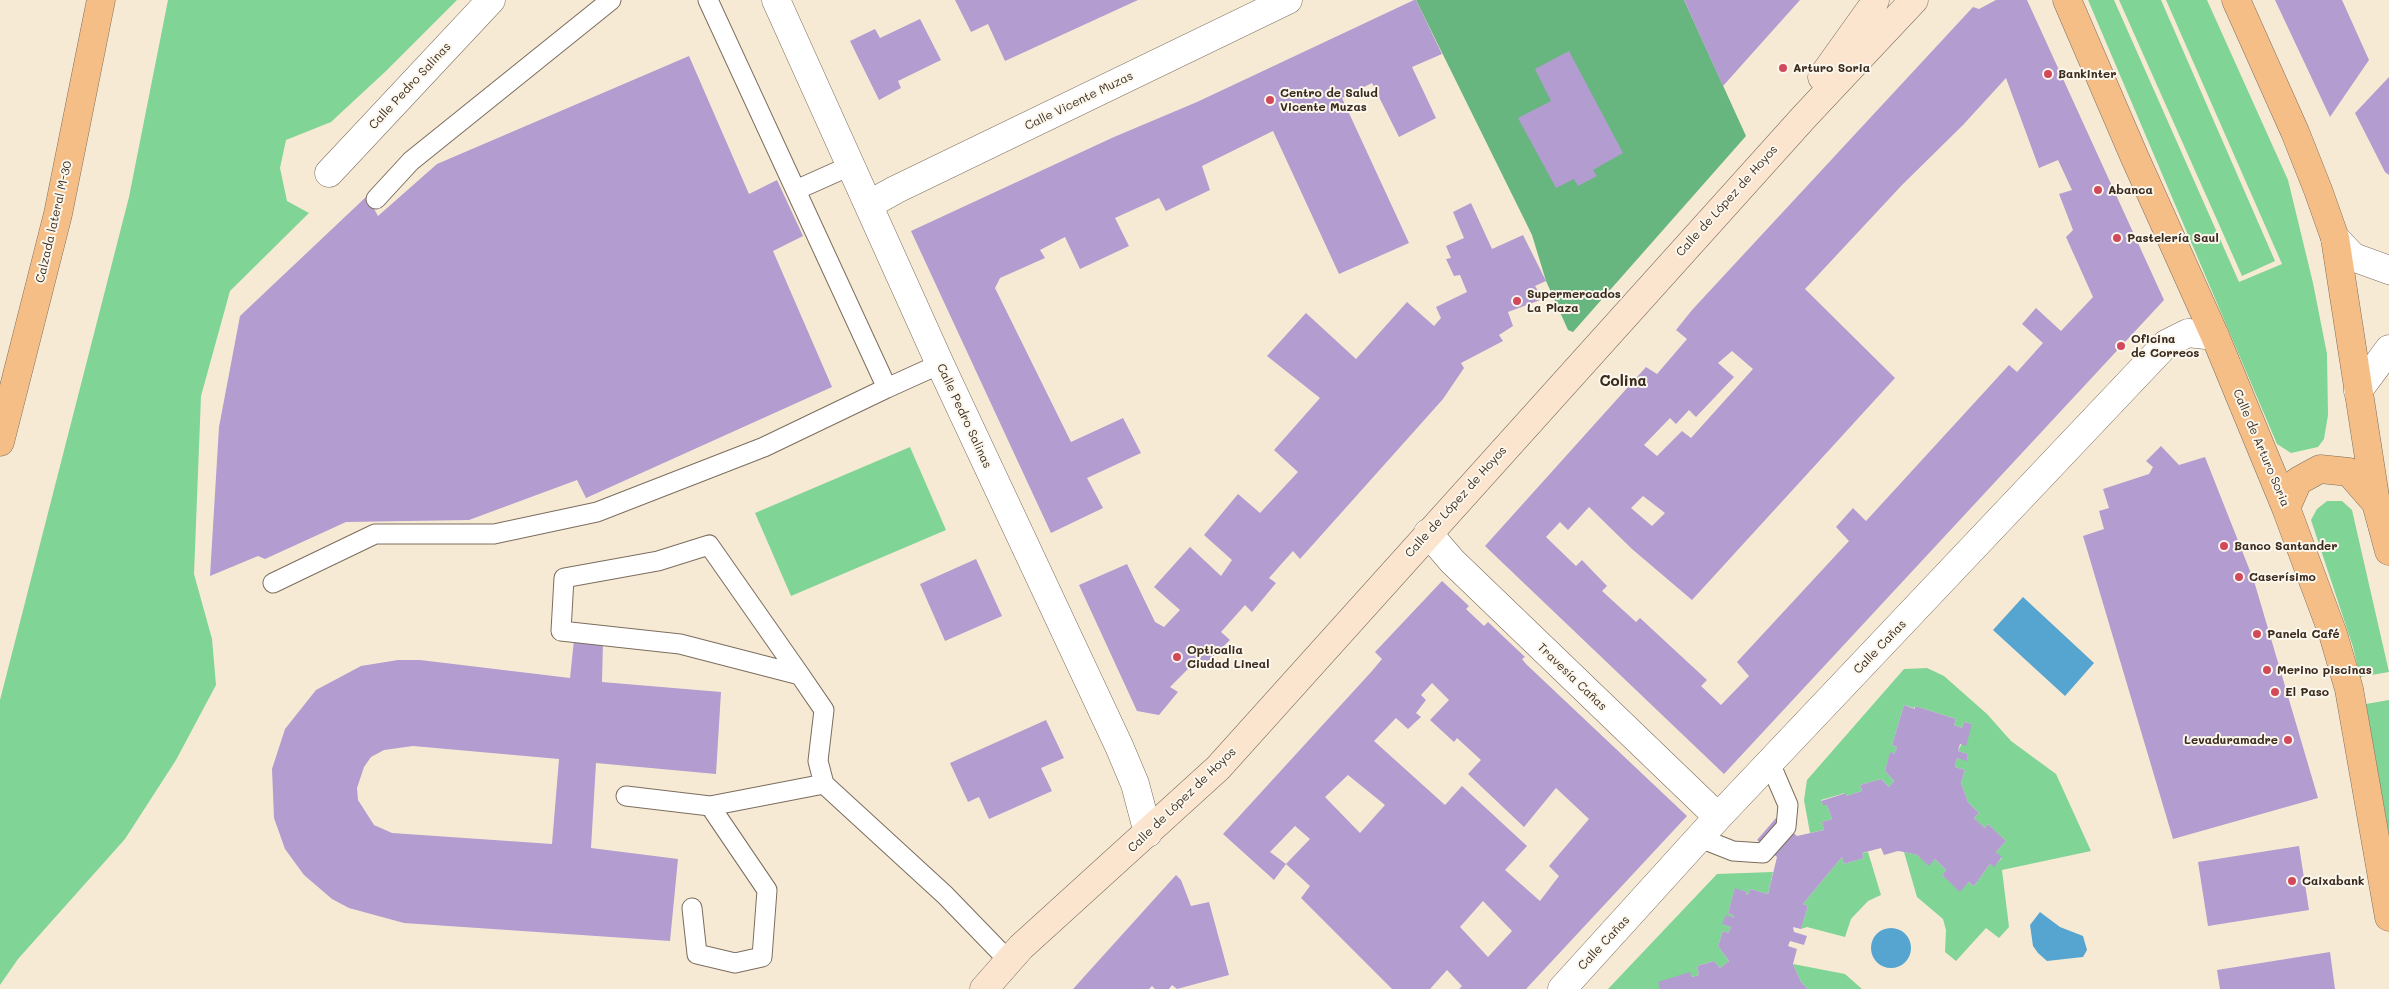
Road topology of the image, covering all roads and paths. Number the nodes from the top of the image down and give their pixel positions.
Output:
1 (101, 0) edge
2 (491, 0) edge
3 (611, 0) edge
4 (708, 0) edge
5 (776, 0) edge
6 (1288, 0) edge
7 (1875, 0) edge
8 (1914, 0) edge
9 (2067, 0) edge
10 (2236, 0) edge
11 (1805, 116) junction
12 (852, 165) junction
13 (329, 173) dead end
14 (796, 190) junction
15 (376, 199) dead end
16 (870, 204) junction
17 (2335, 238) junction
18 (2389, 270) edge
19 (2215, 336) junction
20 (2389, 349) edge
21 (940, 364) junction
22 (887, 388) junction
23 (2358, 391) junction
24 (0, 442) edge
25 (2376, 503) junction
26 (2286, 508) junction
27 (1428, 533) junction
28 (2389, 552) edge
29 (273, 583) dead end
30 (800, 675) junction
31 (1770, 763) junction
32 (824, 784) junction
33 (626, 796) dead end
34 (710, 806) junction
35 (1718, 818) junction
36 (1148, 833) junction
37 (1700, 838) junction
38 (692, 908) dead end
39 (2389, 917) edge
40 (1008, 960) junction
41 (984, 989) edge
42 (1562, 989) edge

1 - 24 main road, Calzada lateral M-30
2 - 13 street, Calle Pedro Salinas
3 - 15 lane
4 - 14 lane
5 - 12 street, Calle Pedro Salinas
6 - 16 street, Calle Vicente Muzas
7 - 11 street
8 - 11 street, Calle de López de Hoyos
9 - 19 main road, Calle de Arturo Soria
10 - 17 main road
11 - 27 street, Calle de López de Hoyos
12 - 14 lane
12 - 16 street, Calle Pedro Salinas
14 - 22 lane
16 - 21 street, Calle Pedro Salinas
17 - 18 street
17 - 23 main road
19 - 26 main road, Calle de Arturo Soria
19 - 31 street, Calle Cañas
20 - 23 street
21 - 22 lane
21 - 36 street, Calle Pedro Salinas
22 - 29 lane
23 - 25 main road
25 - 26 main road
25 - 28 main road
26 - 39 main road, Calle de Arturo Soria
27 - 35 street, Travesía Cañas
27 - 36 street, Calle de López de Hoyos
30 - 30 lane
30 - 32 lane
31 - 35 street, Calle Cañas
31 - 37 lane
32 - 34 lane
32 - 40 lane
33 - 34 lane
34 - 38 lane
35 - 37 street, Calle Cañas
36 - 40 street, Calle de López de Hoyos
37 - 42 street, Calle Cañas
40 - 41 street, Calle de López de Hoyos

